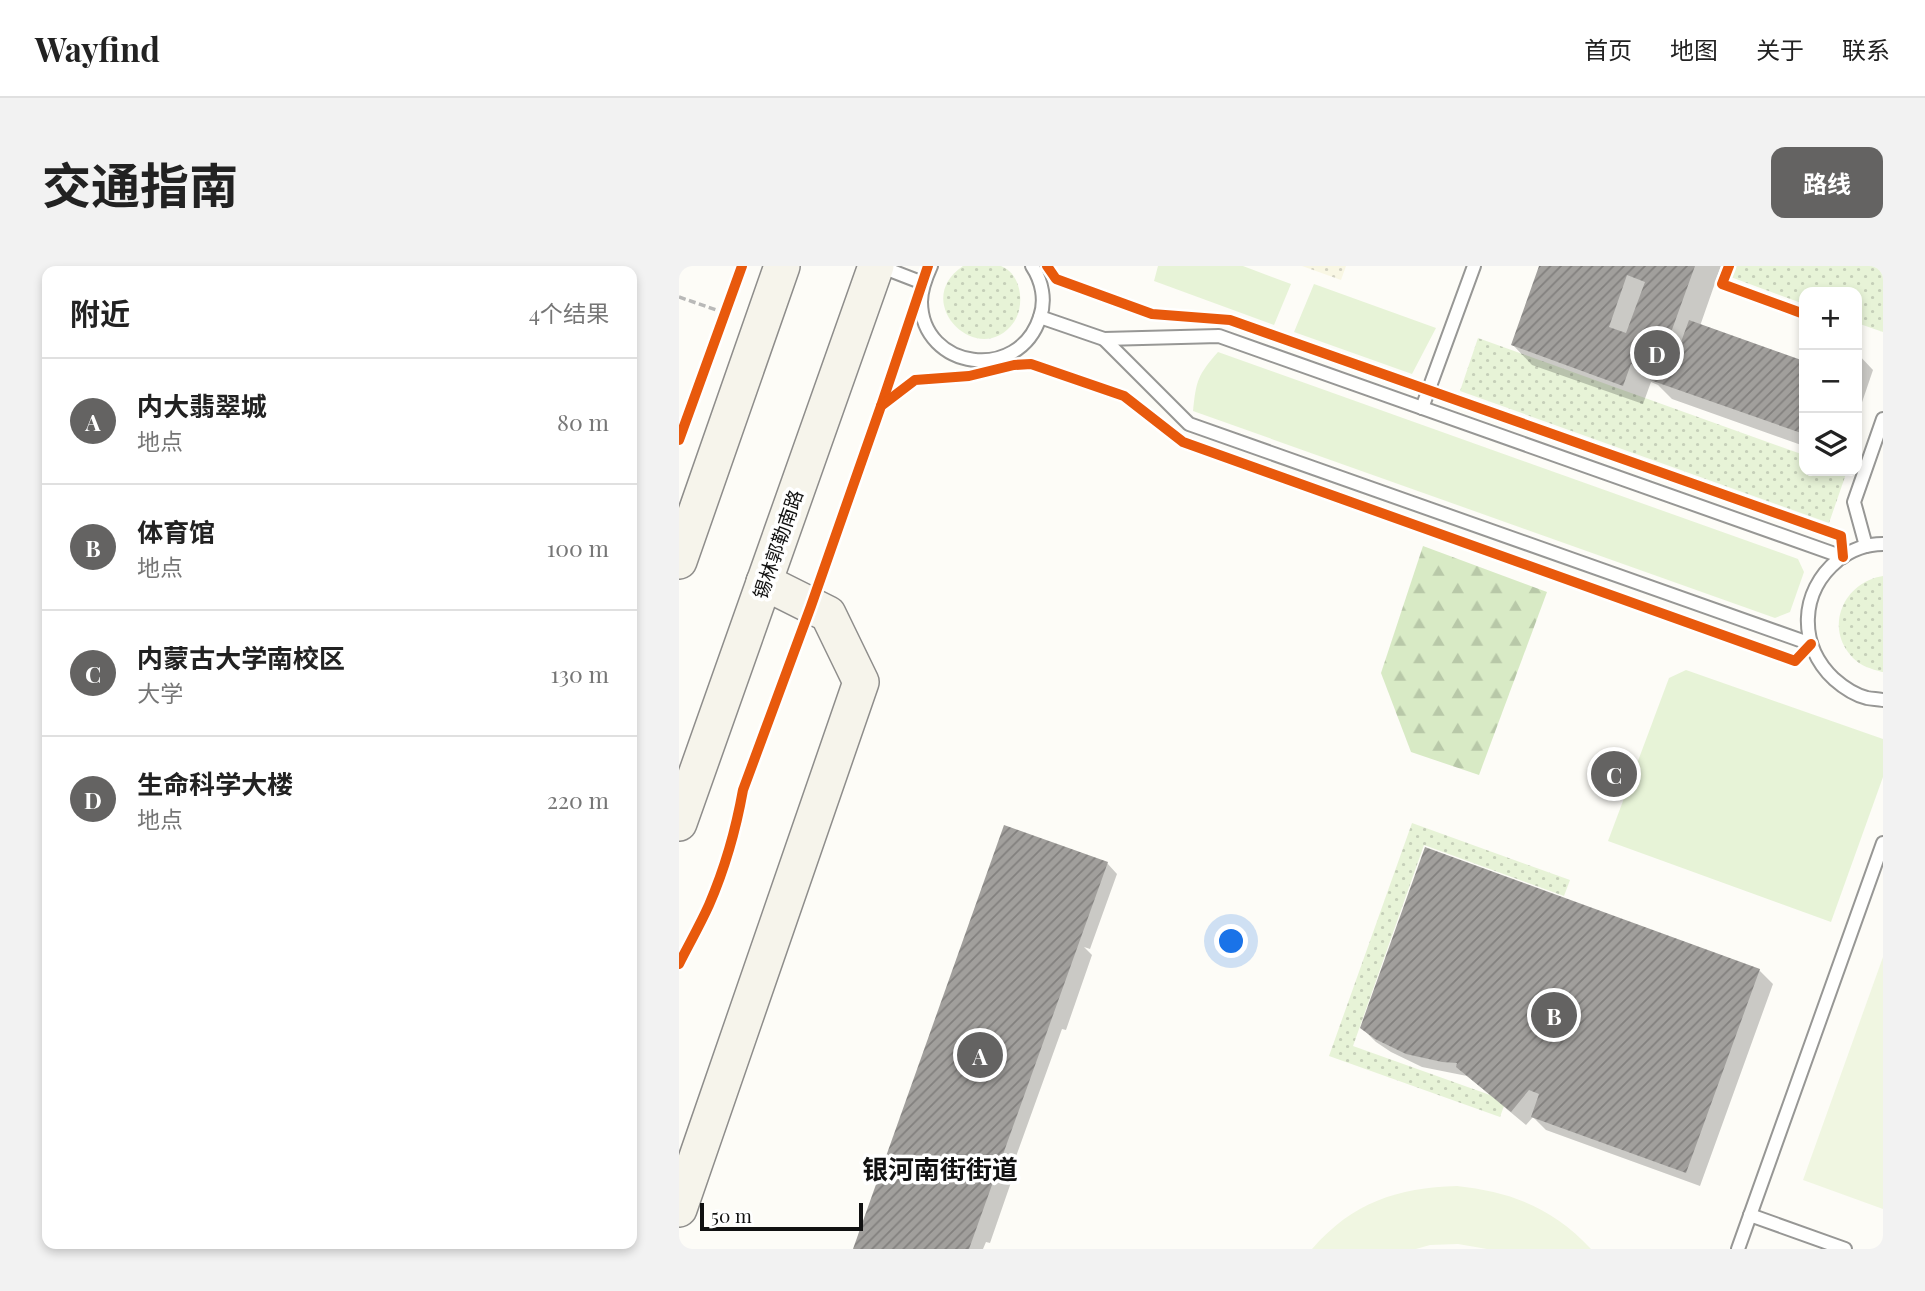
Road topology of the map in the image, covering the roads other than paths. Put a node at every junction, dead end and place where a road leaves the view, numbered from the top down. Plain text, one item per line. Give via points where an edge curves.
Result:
1 (782, 266) edge
2 (877, 266) edge
3 (931, 266) edge
4 (1032, 266) edge
5 (1473, 266) edge
6 (923, 283) junction
7 (1040, 317) junction
8 (1104, 339) junction
9 (1422, 408) junction
10 (1883, 419) edge
11 (1883, 544) edge
12 (1866, 546) junction
13 (1843, 556) junction
14 (679, 561) edge
15 (764, 582) junction
16 (1811, 644) junction
17 (1883, 700) edge
18 (679, 823) edge
19 (1883, 846) edge
20 (679, 1209) edge
21 (1750, 1215) junction
22 (1738, 1249) edge
23 (1845, 1249) edge

1 - 14 main road
2 - 6 lane
2 - 15 main road, 锡林郭勒南路
3 - 6 lane
4 - 7 lane via 1042,288
5 - 9 lane
6 - 7 lane via 925,322 935,339 968,360 1008,356 1025,345
7 - 8 lane
8 - 9 lane via 1219,336
8 - 16 lane via 1189,424
9 - 13 lane
10 - 12 lane via 1854,502
11 - 12 lane
12 - 13 lane
13 - 16 lane via 1827,569 1813,592 1808,618
15 - 18 main road, 锡林郭勒南路
15 - 20 main road via 828,614 861,682
16 - 17 lane via 1822,668 1842,686 1865,698
19 - 21 lane
21 - 22 lane
21 - 23 lane

